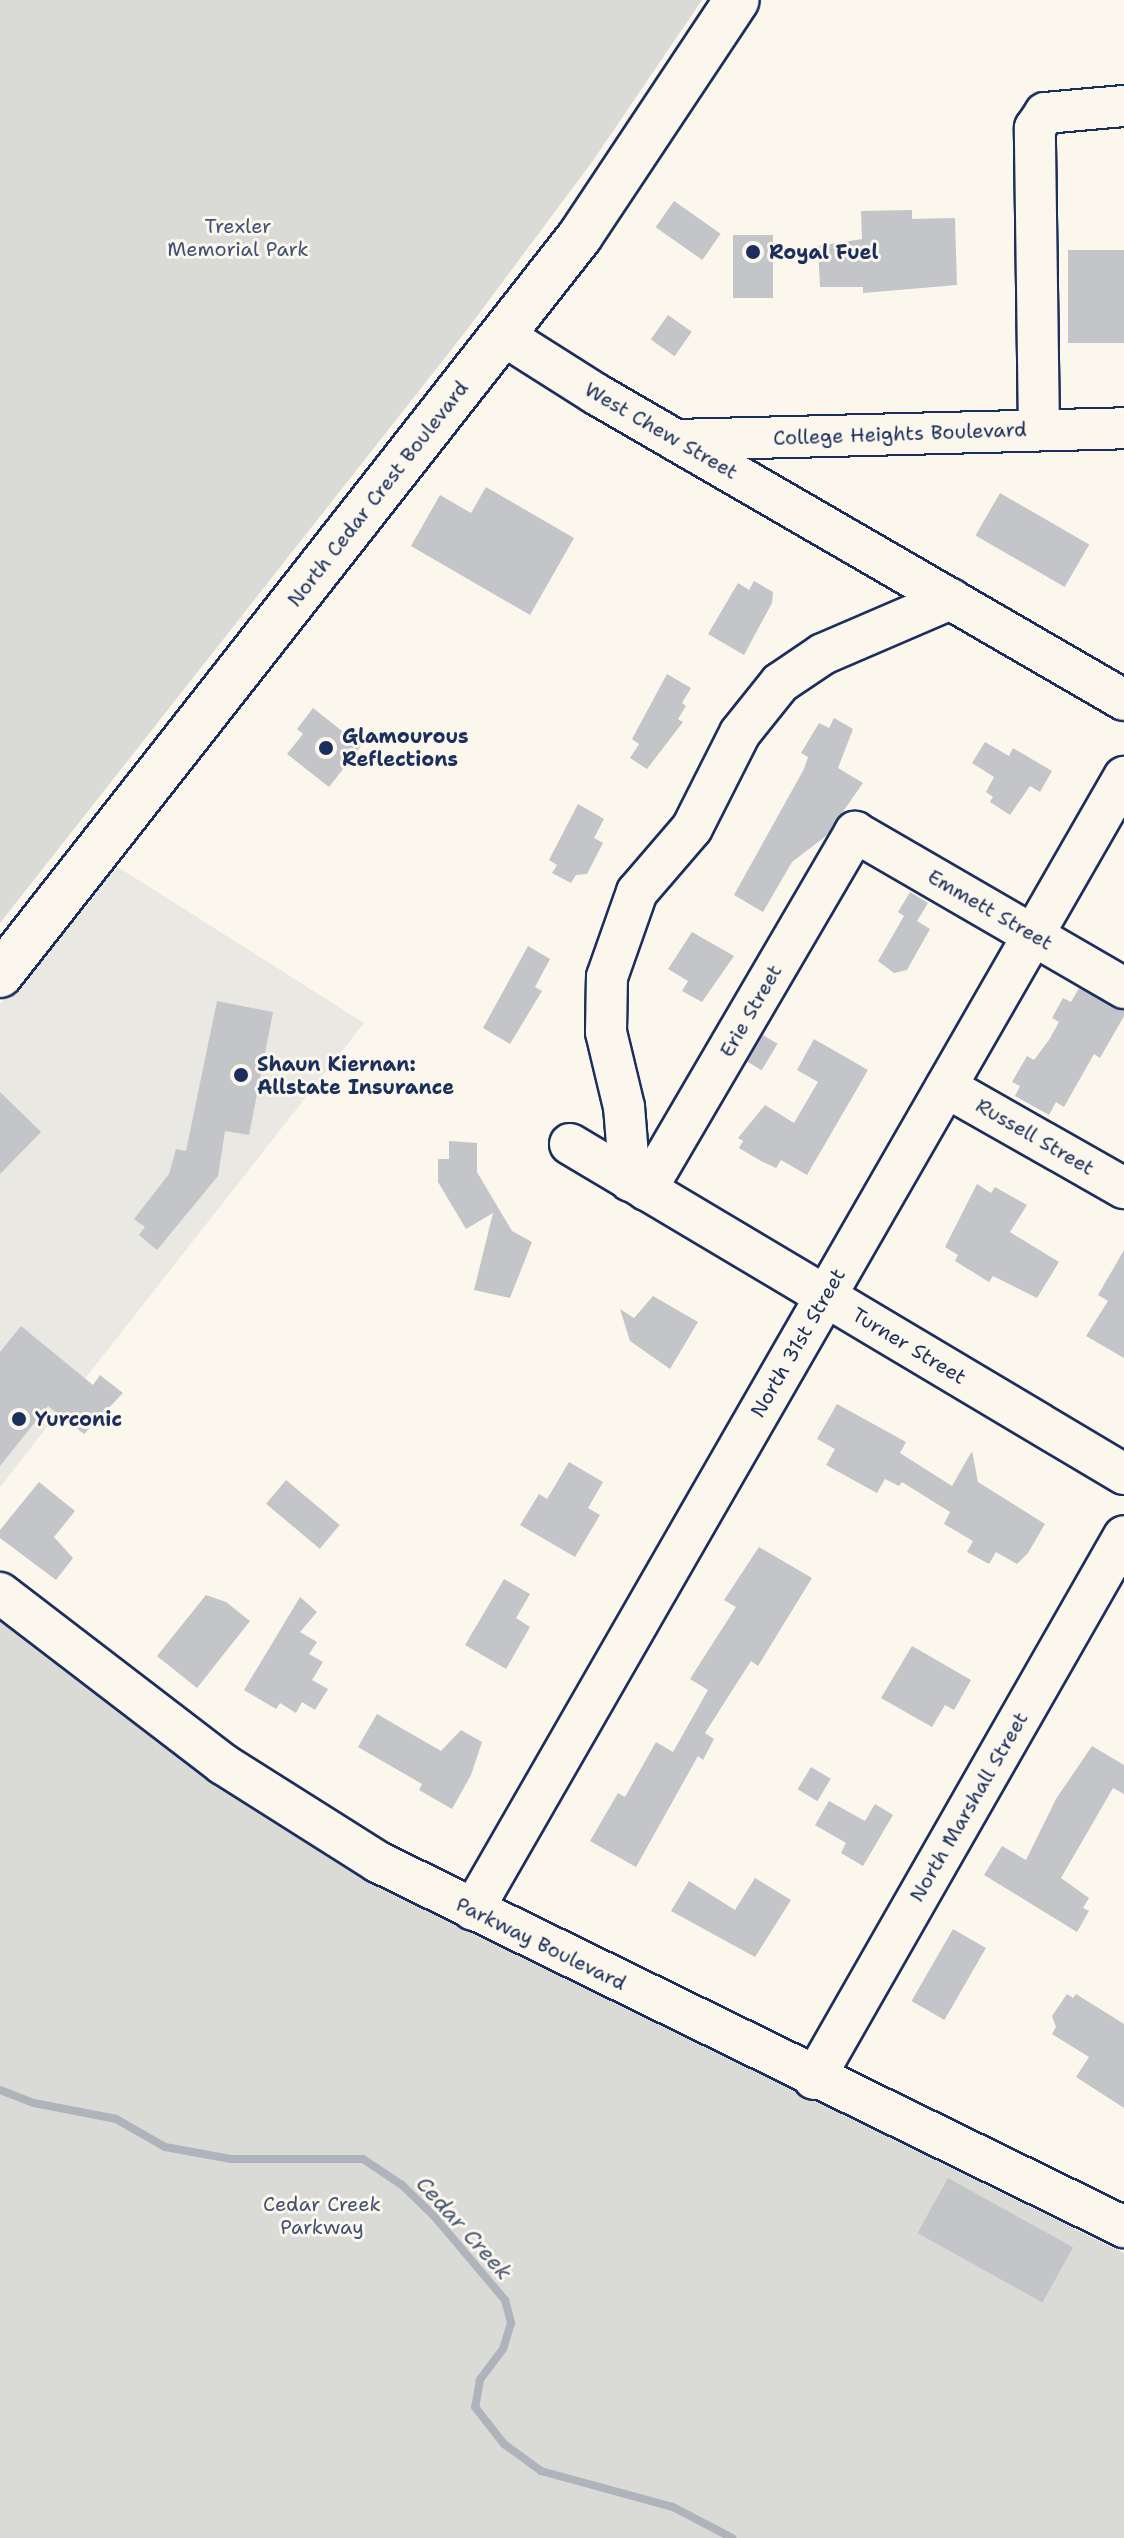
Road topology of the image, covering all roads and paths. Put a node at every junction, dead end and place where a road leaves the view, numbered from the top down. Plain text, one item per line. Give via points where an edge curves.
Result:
1 (737, 0) edge
2 (1124, 106) edge
3 (503, 335) junction
4 (1124, 428) edge
5 (1039, 430) junction
6 (783, 437) junction
7 (675, 440) junction
8 (822, 525) junction
9 (951, 599) junction
10 (1124, 700) edge
11 (1124, 777) edge
12 (855, 832) joint
13 (1033, 935) junction
14 (0, 975) edge
15 (1124, 988) edge
16 (946, 1087) junction
17 (570, 1144) dead end
18 (638, 1185) junction
19 (1124, 1188) edge
20 (824, 1296) junction
21 (1124, 1474) edge
22 (1124, 1536) edge
23 (0, 1593) edge
24 (473, 1910) junction
25 (814, 2079) junction
26 (1124, 2227) edge

1 - 3 main road, North Cedar Crest Boulevard via 580,236
2 - 5 street via 1045,113 1035,128
3 - 7 street, West Chew Street
3 - 14 main road, North Cedar Crest Boulevard
4 - 5 street, College Heights Boulevard
5 - 6 street, College Heights Boulevard
6 - 7 street, College Heights Boulevard
6 - 8 street, West Chew Street via 787,477
7 - 8 street, West Chew Street
8 - 9 street, West Chew Street
9 - 10 street, West Chew Street
9 - 18 street via 823,654 780,683 740,733 692,828 637,892 607,977 606,1032
11 - 13 street, North 31st Street
12 - 13 street, Emmett Street
12 - 18 street, Erie Street
13 - 15 street, Emmett Street
13 - 16 street, North 31st Street
16 - 19 street, Russell Street
16 - 20 street, North 31st Street
17 - 18 street, Turner Street
18 - 20 street, Turner Street
20 - 21 street, Turner Street
20 - 24 street, North 31st Street
22 - 25 street, North Marshall Street
23 - 24 street, Parkway Boulevard via 287,1808
24 - 25 street, Parkway Boulevard
25 - 26 street, Parkway Boulevard

